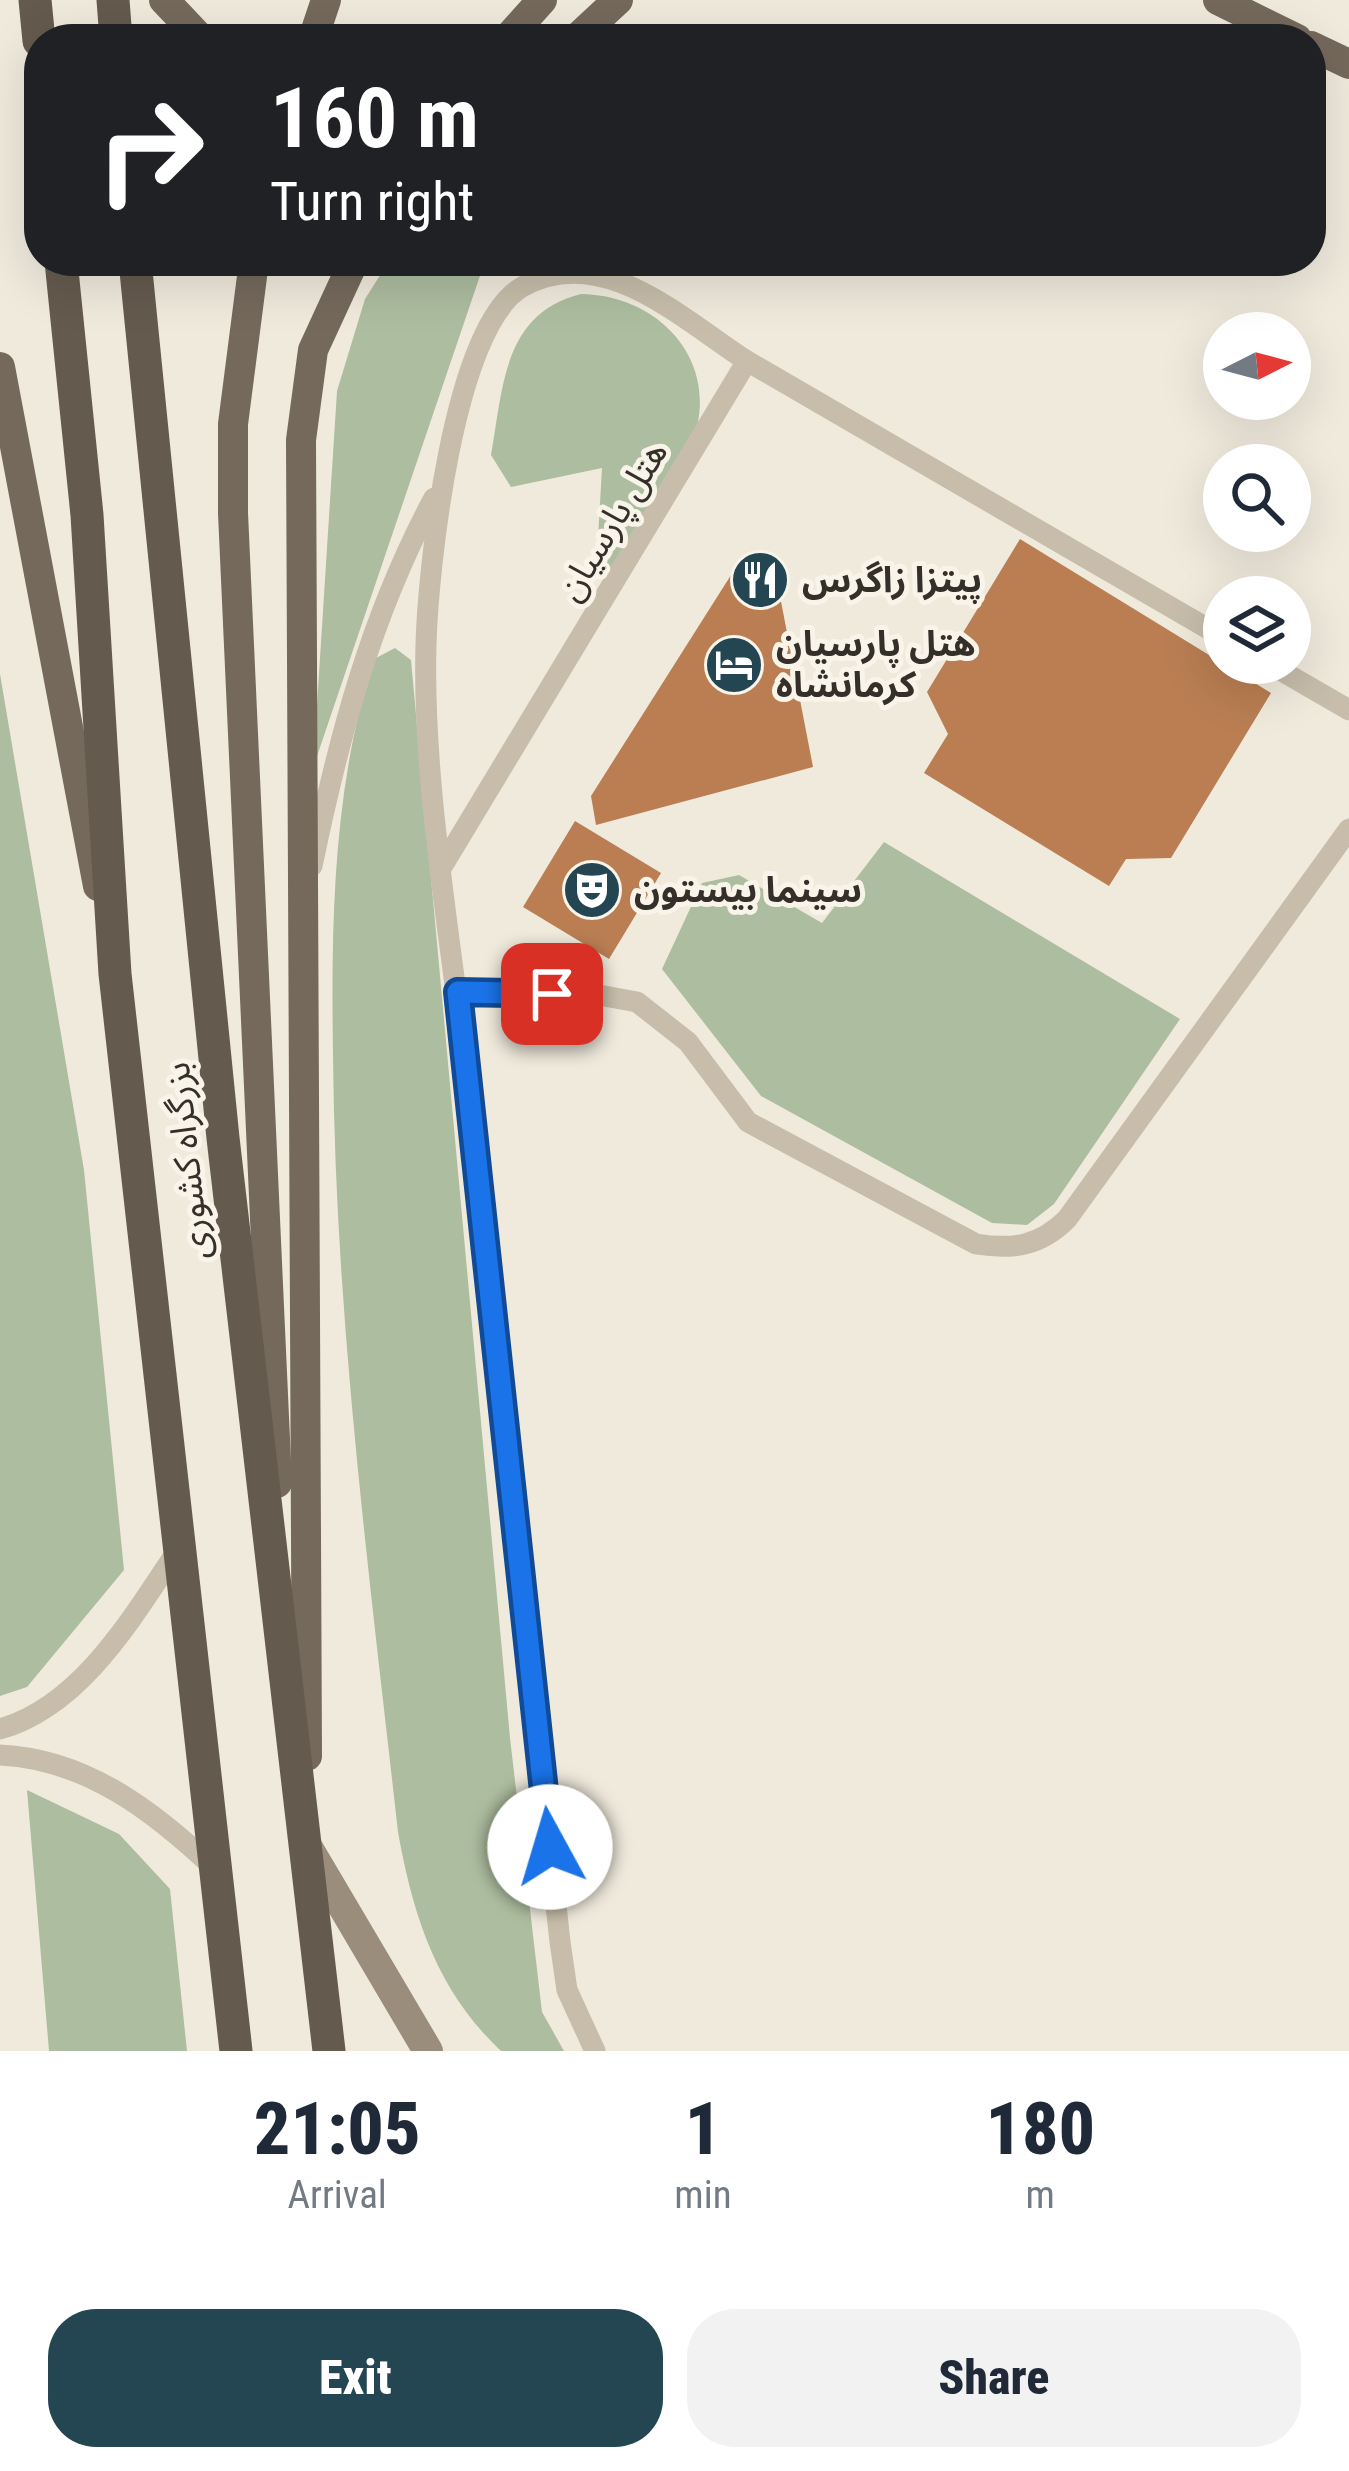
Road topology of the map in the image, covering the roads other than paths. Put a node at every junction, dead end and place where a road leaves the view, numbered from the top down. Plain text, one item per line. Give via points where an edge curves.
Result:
1 (164, 0) edge
2 (542, 0) edge
3 (618, 0) edge
4 (1218, 0) edge
5 (187, 24) edge
6 (520, 24) edge
7 (592, 24) edge
8 (1267, 24) edge
9 (63, 276) edge
10 (136, 276) edge
11 (252, 276) edge
12 (347, 276) edge
13 (560, 276) edge
14 (607, 276) edge
15 (747, 362) junction
16 (0, 367) edge
17 (440, 486) junction
18 (1203, 626) edge
19 (1304, 684) edge
20 (1349, 710) edge
21 (1349, 829) edge
22 (443, 866) junction
23 (302, 913) junction
24 (115, 974) junction
25 (458, 992) junction
26 (177, 1551) junction
27 (286, 1675) junction
28 (0, 1729) edge
29 (0, 1755) edge
30 (308, 1846) junction
31 (219, 1873) junction
32 (236, 2051) edge
33 (329, 2051) edge
34 (428, 2051) edge
35 (595, 2051) edge

1 - 5 main road
2 - 6 main road
3 - 7 main road
4 - 8 main road
9 - 24 highway, بزرگراه کشوری
10 - 27 highway, بزرگراه کشوری
11 - 27 main road via 233,424 233,513
12 - 23 main road via 313,350 301,440
13 - 17 lane via 518,289 496,313
14 - 15 lane
15 - 18 lane
15 - 22 lane, هتل پارسیان
16 - 24 main road
17 - 22 lane via 425,646
17 - 23 lane via 369,640
19 - 20 lane
21 - 25 lane via 1066,1219 1016,1247 976,1244 748,1122 688,1042 637,1002
22 - 25 lane
23 - 30 main road
24 - 26 highway, بزرگراه کشوری
25 - 35 lane via 560,1942 567,1990
26 - 28 lane via 129,1622 62,1697 35,1719
26 - 31 highway, بزرگراه کشوری
27 - 30 highway, بزرگراه کشوری
29 - 31 lane via 40,1757 99,1783 161,1818
30 - 33 highway, بزرگراه کشوری
30 - 34 main road
31 - 32 highway, بزرگراه کشوری

